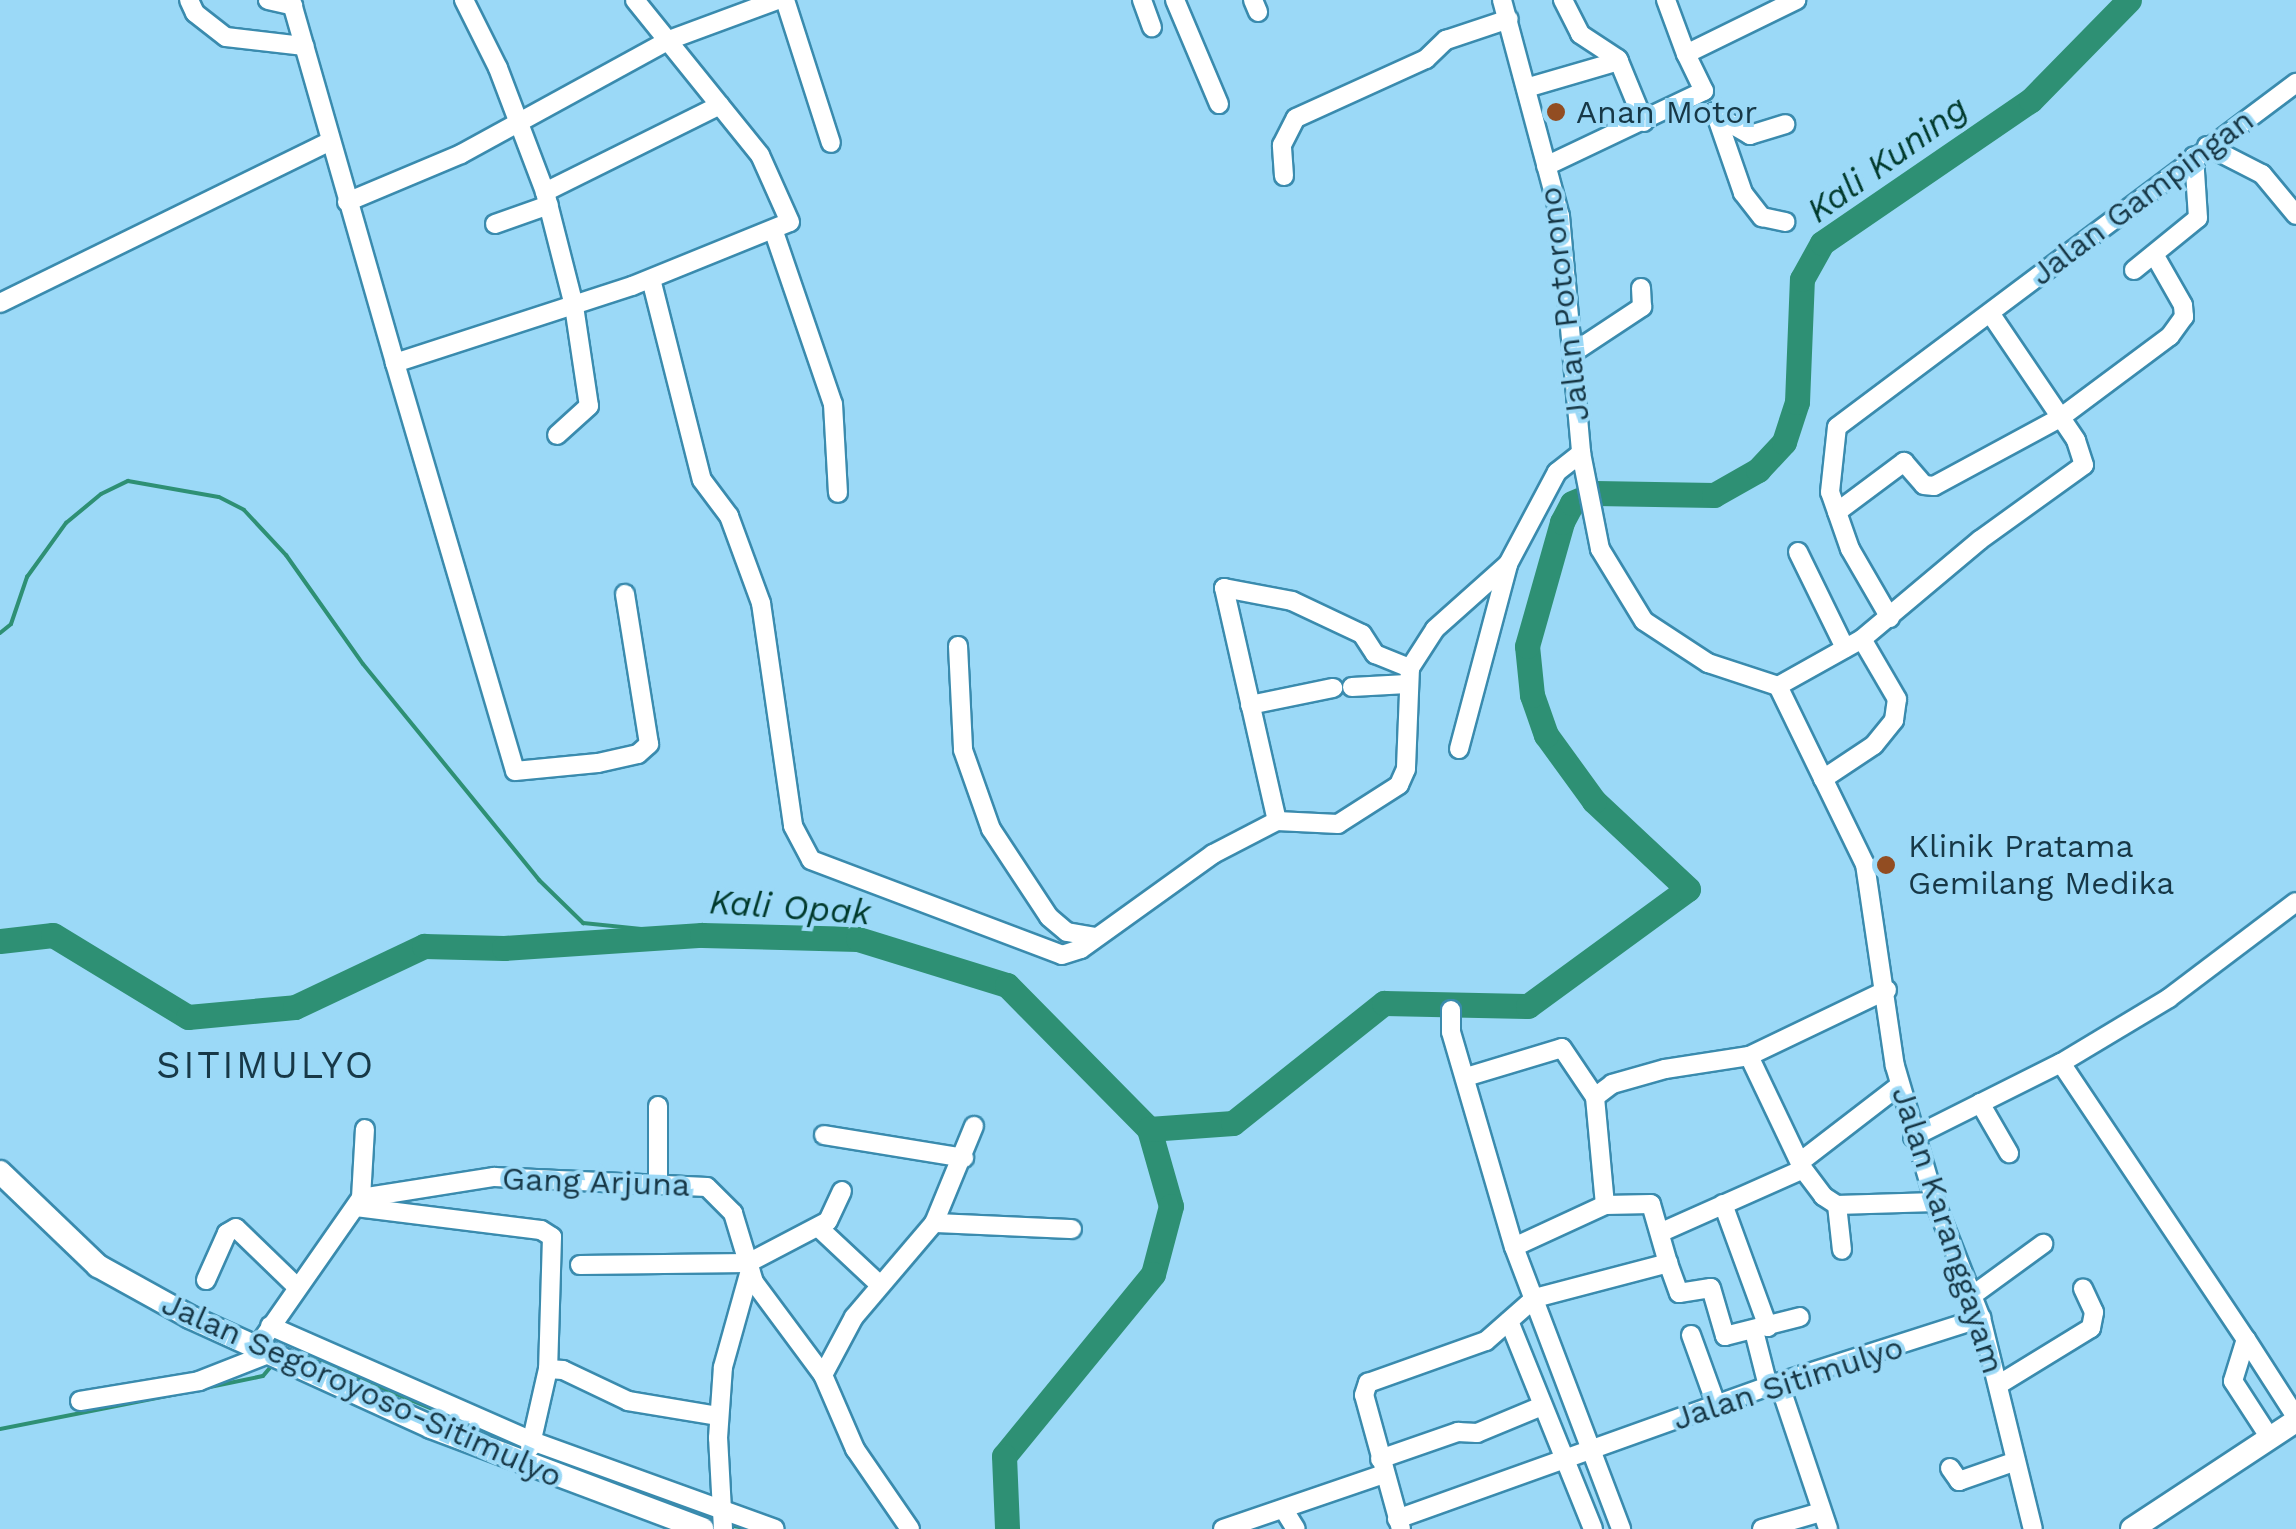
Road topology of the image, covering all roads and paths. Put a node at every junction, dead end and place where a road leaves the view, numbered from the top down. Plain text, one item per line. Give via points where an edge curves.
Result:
1 (190, 0) edge
2 (268, 0) edge
3 (464, 0) edge
4 (635, 0) edge
5 (777, 0) edge
6 (785, 0) edge
7 (1142, 0) edge
8 (1175, 0) edge
9 (1563, 0) edge
10 (1666, 0) edge
11 (1796, 0) edge
12 (292, 3) edge
13 (1506, 6) edge
14 (726, 8) edge
15 (1152, 26) dead end
16 (669, 40) junction
17 (304, 46) junction
18 (1686, 54) junction
19 (1619, 62) junction
20 (2296, 83) edge
21 (1526, 88) junction
22 (1704, 91) junction
23 (1219, 104) dead end
24 (720, 105) junction
25 (1716, 112) junction
26 (1644, 122) junction
27 (518, 123) junction
28 (1785, 124) dead end
29 (329, 142) junction
30 (830, 143) dead end
31 (2201, 151) junction
32 (1546, 166) junction
33 (1284, 176) dead end
34 (547, 199) junction
35 (346, 202) junction
36 (2296, 214) edge
37 (1785, 222) dead end
38 (495, 224) dead end
39 (774, 232) junction
40 (2155, 256) junction
41 (2134, 270) dead end
42 (650, 280) junction
43 (1641, 288) dead end
44 (0, 303) edge
45 (574, 306) junction
46 (1990, 312) junction
47 (1574, 352) junction
48 (395, 363) junction
49 (2060, 418) junction
50 (557, 435) dead end
51 (1580, 452) junction
52 (838, 493) dead end
53 (1837, 512) junction
54 (1798, 552) dead end
55 (1508, 564) junction
56 (625, 594) dead end
57 (1890, 618) junction
58 (1853, 644) junction
59 (958, 646) dead end
60 (1408, 676) junction
61 (1778, 686) junction
62 (1250, 706) junction
63 (1459, 749) dead end
64 (1823, 779) junction
65 (1277, 821) junction
66 (2296, 902) edge
67 (1088, 943) junction
68 (1887, 990) junction
69 (1451, 1010) dead end
70 (1749, 1056) junction
71 (2061, 1062) junction
72 (1466, 1077) junction
73 (1900, 1085) junction
74 (1595, 1097) junction
75 (1980, 1103) junction
76 (658, 1106) dead end
77 (974, 1126) dead end
78 (365, 1129) dead end
79 (824, 1135) dead end
80 (1913, 1137) junction
81 (2009, 1152) dead end
82 (964, 1158) junction
83 (1802, 1166) junction
84 (0, 1172) edge
85 (658, 1181) junction
86 (842, 1191) dead end
87 (358, 1202) junction
88 (1935, 1202) junction
89 (1605, 1204) junction
90 (1724, 1204) junction
91 (1838, 1205) junction
92 (934, 1223) junction
93 (818, 1227) junction
94 (1072, 1229) dead end
95 (1664, 1231) junction
96 (2043, 1244) dead end
97 (1514, 1247) junction
98 (1842, 1250) dead end
99 (1668, 1263) junction
100 (580, 1265) dead end
101 (749, 1266) junction
102 (206, 1280) dead end
103 (880, 1285) junction
104 (296, 1286) junction
105 (2083, 1288) dead end
106 (1972, 1295) junction
107 (1523, 1309) junction
108 (1800, 1317) dead end
109 (1981, 1318) junction
110 (270, 1326) junction
111 (1761, 1329) junction
112 (1691, 1335) dead end
113 (2246, 1340) junction
114 (271, 1356) junction
115 (548, 1369) junction
116 (823, 1375) junction
117 (1774, 1385) junction
118 (1998, 1385) junction
119 (80, 1401) dead end
120 (1542, 1406) junction
121 (1716, 1406) junction
122 (719, 1416) junction
123 (2296, 1419) edge
124 (2270, 1438) junction
125 (1595, 1448) junction
126 (528, 1453) junction
127 (1565, 1460) junction
128 (2016, 1461) junction
129 (1382, 1466) junction
130 (1950, 1468) dead end
131 (1284, 1510) junction
132 (724, 1520) edge
133 (1824, 1520) edge
134 (1399, 1524) edge
135 (702, 1529) edge
136 (775, 1529) edge
137 (910, 1529) edge
138 (1223, 1529) edge
139 (1296, 1529) edge
140 (1593, 1529) edge
141 (1621, 1529) edge
142 (1762, 1529) edge
143 (2032, 1529) edge
144 (2132, 1529) edge

1 - 17 street via 195,13 226,37
2 - 12 street
3 - 27 street
4 - 16 street
5 - 14 street
6 - 30 street
7 - 15 street
8 - 23 street
9 - 19 street via 1580,34
10 - 18 street
11 - 18 street
12 - 17 street
13 - 21 street, Jalan Potorono
13 - 33 street via 1426,59 1296,118 1282,146
14 - 16 street
16 - 24 street
16 - 27 street
17 - 29 street
18 - 22 street
19 - 21 street
19 - 26 street
20 - 31 street, Jalan Gampingan
21 - 32 street, Jalan Potorono
22 - 25 street
22 - 26 street
24 - 34 street
24 - 39 street via 778,186 790,222
25 - 28 street via 1739,134
25 - 37 street via 1743,193 1762,217
26 - 32 street
27 - 34 street
27 - 35 street
29 - 35 street
29 - 44 street
31 - 36 street via 2262,174
31 - 40 street via 2198,218
31 - 46 street, Jalan Gampingan
32 - 47 street, Jalan Potorono via 1560,216
34 - 38 street
34 - 45 street
35 - 48 street
39 - 42 street
39 - 52 street via 833,404
40 - 41 street
40 - 49 street via 2180,294 2178,326
42 - 45 street
42 - 67 street via 702,480 730,516 760,603 800,846 824,870 1054,955
43 - 47 street via 1642,307
45 - 48 street
45 - 50 street via 589,406
46 - 49 street
46 - 53 street, Jalan Gampingan via 1844,419 1832,457
47 - 51 street, Jalan Potorono
48 - 56 street via 515,772 598,763 638,754 649,744
49 - 53 street via 1929,487 1909,463 1900,464
49 - 57 street via 2082,456 2076,476 1980,540
51 - 55 street via 1557,472
51 - 61 street, Jalan Potorono via 1587,500 1621,592 1644,620 1708,663
53 - 57 street
54 - 58 street
55 - 60 street via 1435,629
55 - 63 street
57 - 58 street
58 - 61 street
58 - 64 street via 1897,698 1894,720 1874,746
59 - 67 street via 963,750 991,829 1049,917
60 - 62 street
60 - 62 street via 1375,654 1362,634 1292,601 1224,588
60 - 65 street via 1406,770 1399,785 1338,824
61 - 64 street, Jalan Karanggayam
62 - 65 street
64 - 68 street, Jalan Karanggayam via 1865,864
65 - 67 street via 1213,854
66 - 71 street via 2168,998
68 - 70 street
68 - 73 street, Jalan Karanggayam
69 - 72 street
70 - 74 street via 1664,1070 1612,1084
70 - 83 street
71 - 75 street
71 - 113 street
72 - 74 street via 1562,1048
72 - 97 street
73 - 80 street, Jalan Karanggayam
73 - 83 street
74 - 89 street
75 - 80 street
75 - 81 street
76 - 85 street
77 - 82 street
78 - 87 street
79 - 82 street
80 - 88 street, Jalan Karanggayam
82 - 92 street
83 - 90 street
83 - 91 street
84 - 114 main road, Jalan Segoroyoso-Sitimulyo via 98,1266
85 - 87 street, Gang Arjuna via 494,1177
85 - 101 street, Gang Arjuna via 707,1187 734,1213
86 - 93 street via 832,1218
87 - 104 street
87 - 115 street via 550,1234
88 - 91 street
88 - 106 street, Jalan Karanggayam
89 - 95 street via 1644,1200
89 - 97 street
90 - 95 street
90 - 111 street
91 - 98 street
92 - 94 street
92 - 103 street
93 - 101 street
93 - 103 street
95 - 99 street
96 - 106 street
97 - 107 street
99 - 107 street
99 - 111 street via 1680,1292 1711,1288 1725,1336
100 - 101 street
101 - 116 street
101 - 122 street via 724,1362
102 - 104 street via 227,1233 236,1228
103 - 116 street
104 - 110 street
105 - 118 street via 2094,1312 2091,1328
106 - 109 street, Jalan Karanggayam
107 - 120 street
107 - 125 street
107 - 129 street, Jalan Sitimulyo via 1479,1344 1368,1383 1364,1395
108 - 111 street
109 - 117 street, Jalan Sitimulyo
109 - 118 street, Jalan Karanggayam
110 - 114 street
110 - 126 street
111 - 117 street
112 - 121 street
113 - 123 street
113 - 124 street via 2233,1381
114 - 119 street via 200,1381
114 - 126 main road, Jalan Segoroyoso-Sitimulyo
115 - 122 street via 628,1401
115 - 126 street
116 - 137 street via 855,1448
117 - 121 street, Jalan Sitimulyo
117 - 133 street
118 - 128 street, Jalan Karanggayam
120 - 127 street
120 - 129 street via 1477,1433 1458,1432
121 - 125 street, Jalan Sitimulyo
122 - 132 street
123 - 124 main road
124 - 144 main road
125 - 127 street, Jalan Sitimulyo
125 - 141 street
126 - 132 street
126 - 135 main road, Jalan Segoroyoso-Sitimulyo
127 - 134 street, Jalan Sitimulyo
127 - 140 street
128 - 130 street via 1960,1482
128 - 143 street, Jalan Karanggayam
129 - 131 street
129 - 134 street, Jalan Sitimulyo
131 - 138 street
131 - 139 street
132 - 136 street
133 - 142 street

